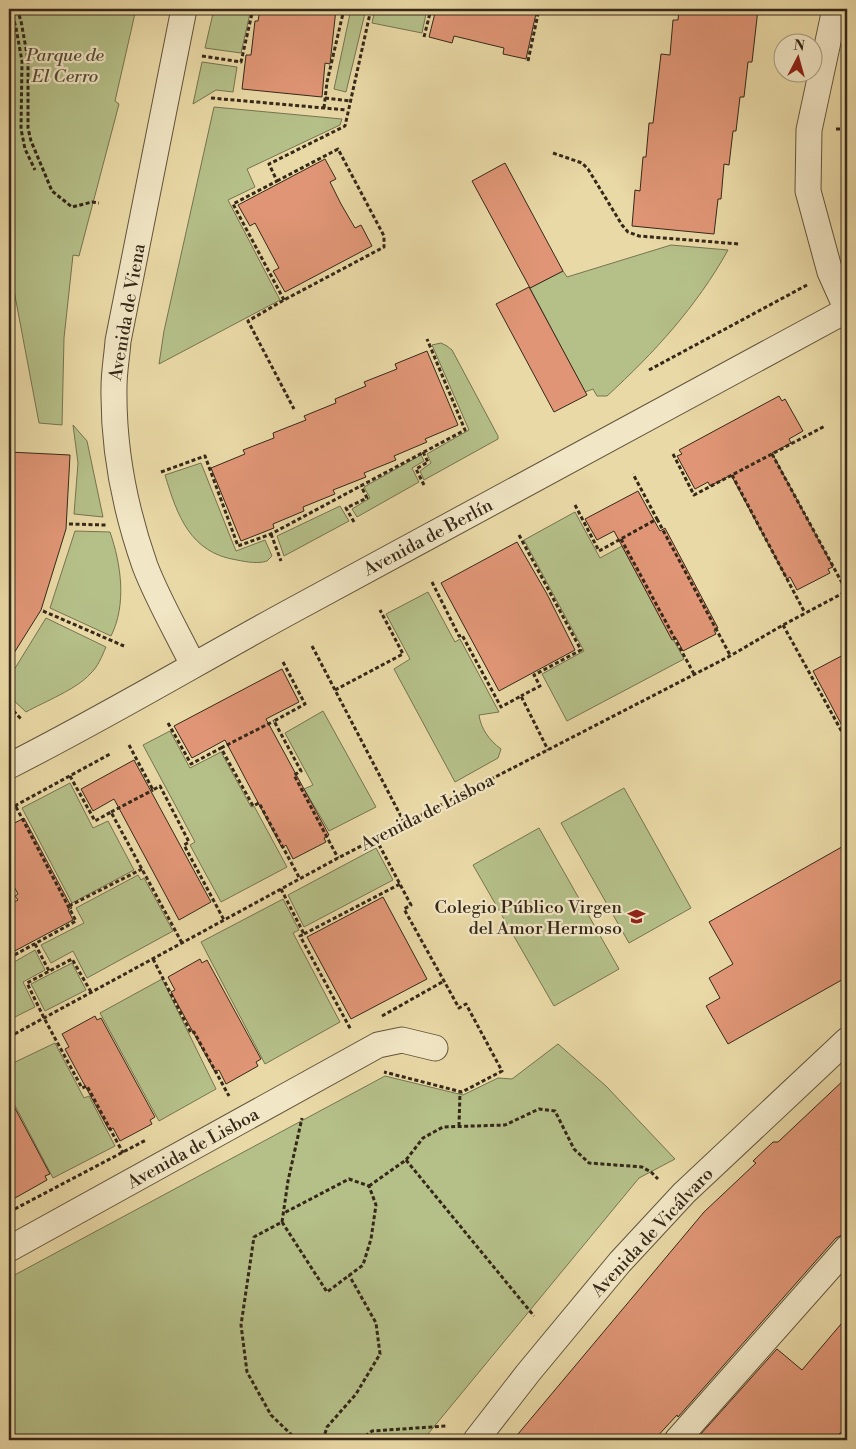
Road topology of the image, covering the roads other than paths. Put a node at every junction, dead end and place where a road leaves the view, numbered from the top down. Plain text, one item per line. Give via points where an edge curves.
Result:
1 (184, 9) edge
2 (835, 9) edge
3 (847, 310) edge
4 (193, 665) junction
5 (9, 766) edge
6 (847, 1040) edge
7 (435, 1048) dead end
8 (847, 1248) edge
9 (9, 1249) edge
10 (476, 1440) edge
11 (677, 1440) edge

1 - 4 street, Avenida de Viena via 118,341 114,385 116,436 124,489 145,566
2 - 3 street via 809,130 808,191 830,272
3 - 4 street, Avenida de Berlín
4 - 5 street, Avenida de Berlín
6 - 10 street, Avenida de Vicálvaro via 684,1193 620,1262
7 - 9 street, Avenida de Lisboa via 402,1040 378,1045
8 - 11 street

